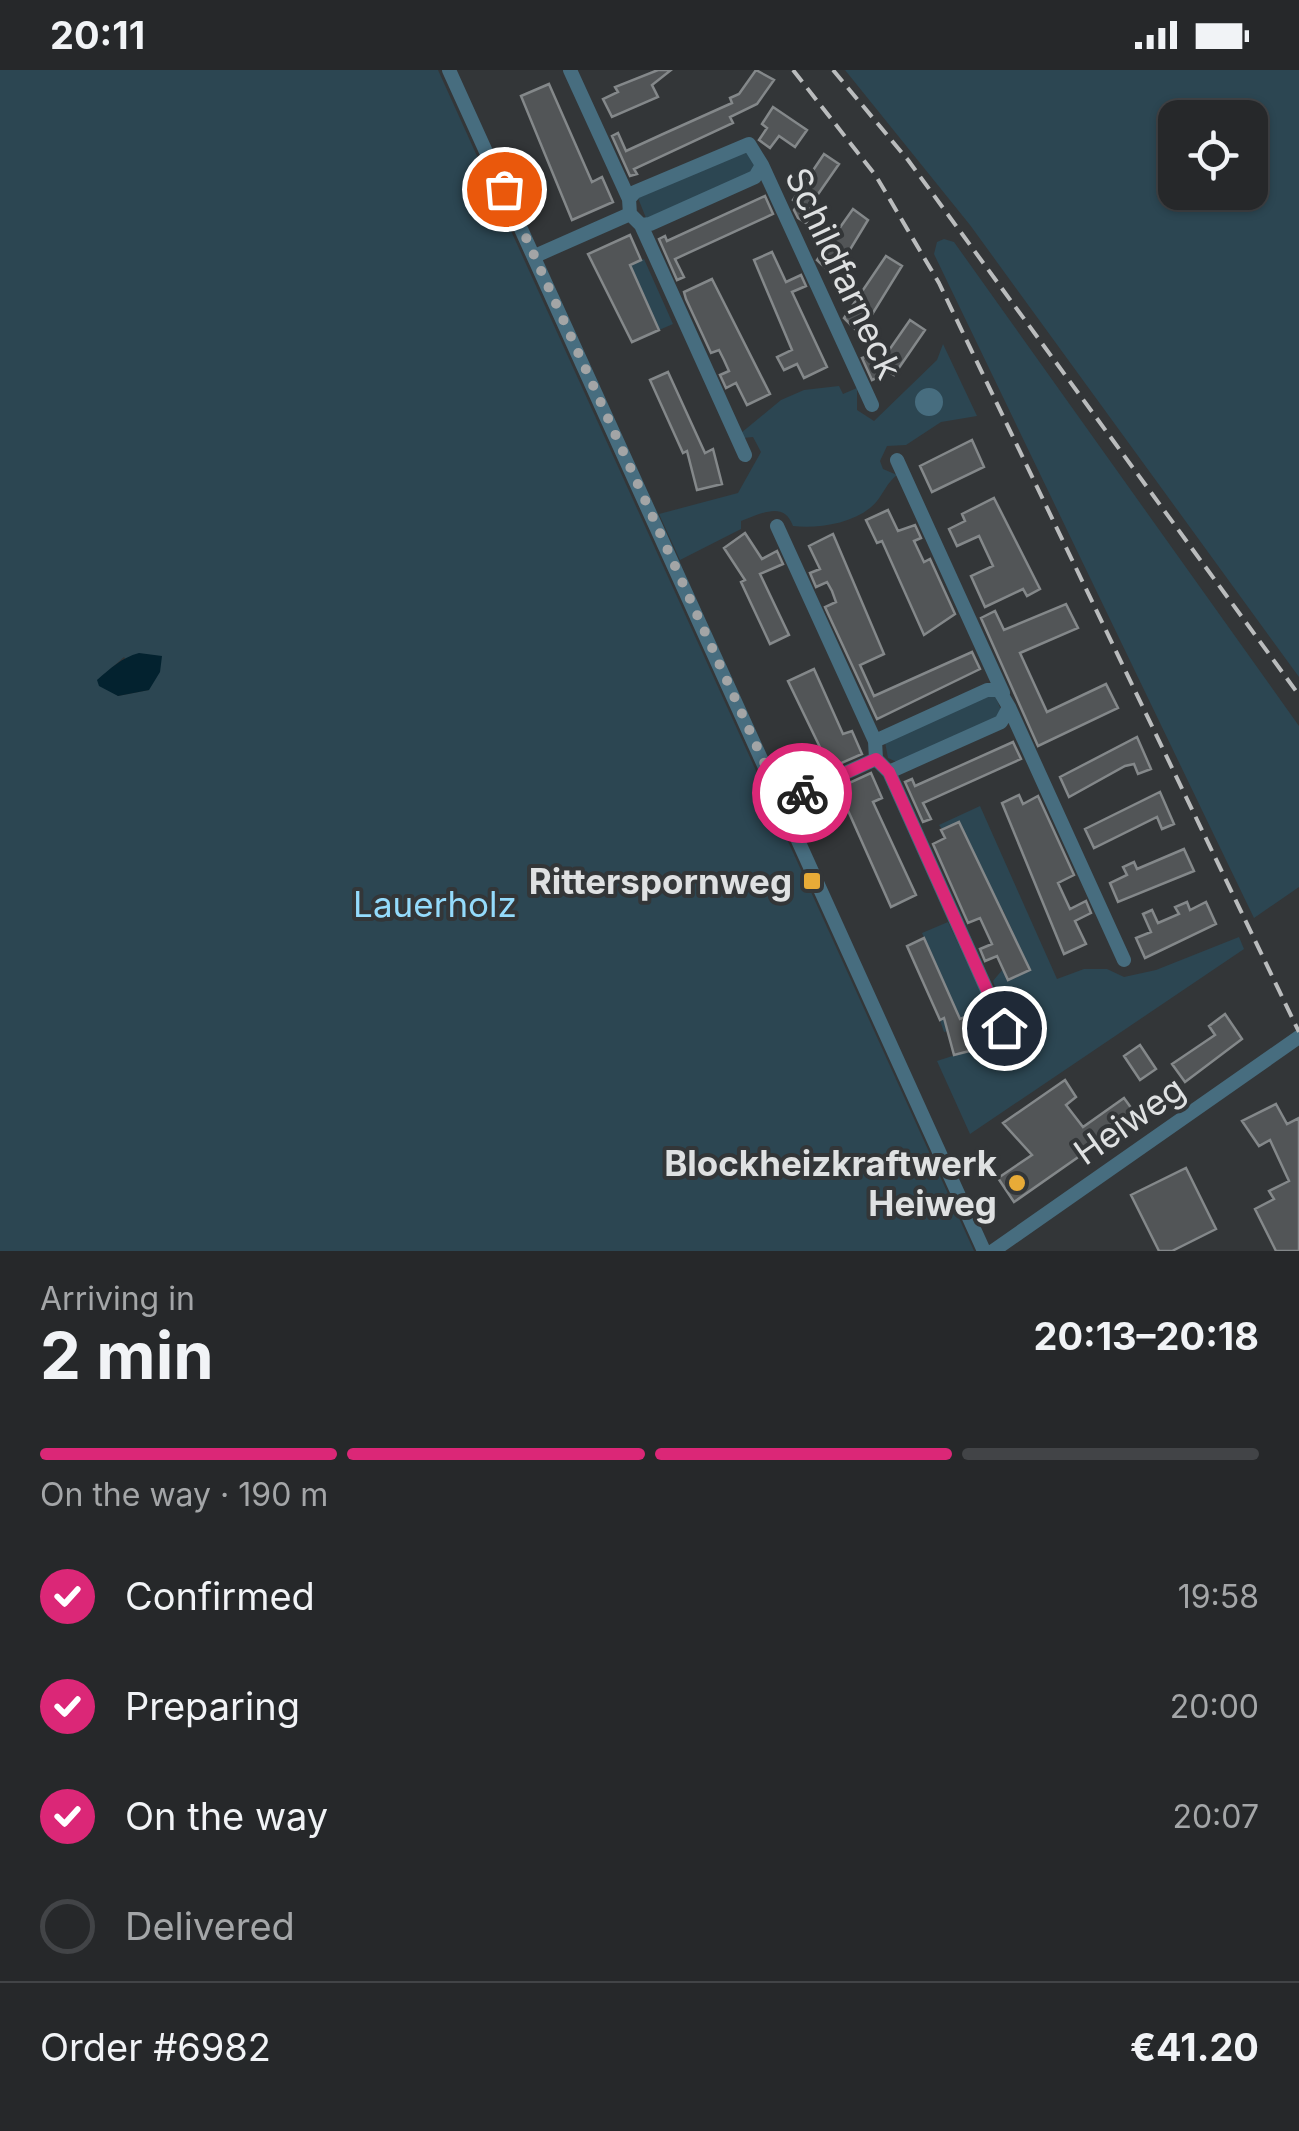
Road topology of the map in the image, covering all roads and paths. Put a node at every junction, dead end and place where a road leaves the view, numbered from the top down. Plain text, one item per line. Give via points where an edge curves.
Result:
1 (450, 70) edge
2 (570, 70) edge
3 (762, 165) junction
4 (633, 213) junction
5 (534, 256) junction
6 (872, 405) dead end
7 (744, 455) dead end
8 (897, 460) dead end
9 (777, 526) dead end
10 (1006, 700) junction
11 (875, 742) junction
12 (876, 759) junction
13 (889, 772) junction
14 (782, 802) junction
15 (1124, 960) dead end
16 (1004, 1028) dead end
17 (1299, 1038) edge
18 (984, 1251) edge
19 (992, 1251) edge

1 - 5 street
2 - 4 street
3 - 4 street, Schildfarneck via 755,178
3 - 4 street, Schildfarneck via 755,148 742,145
3 - 6 street, Schildfarneck
4 - 5 street, Schildfarneck
4 - 7 street
5 - 14 street
8 - 10 street
9 - 11 street
10 - 11 street via 995,689 980,692
10 - 13 street via 1001,722
10 - 15 street
11 - 12 street
12 - 13 street
12 - 14 street
13 - 16 street
14 - 18 street
17 - 19 street, Heiweg

